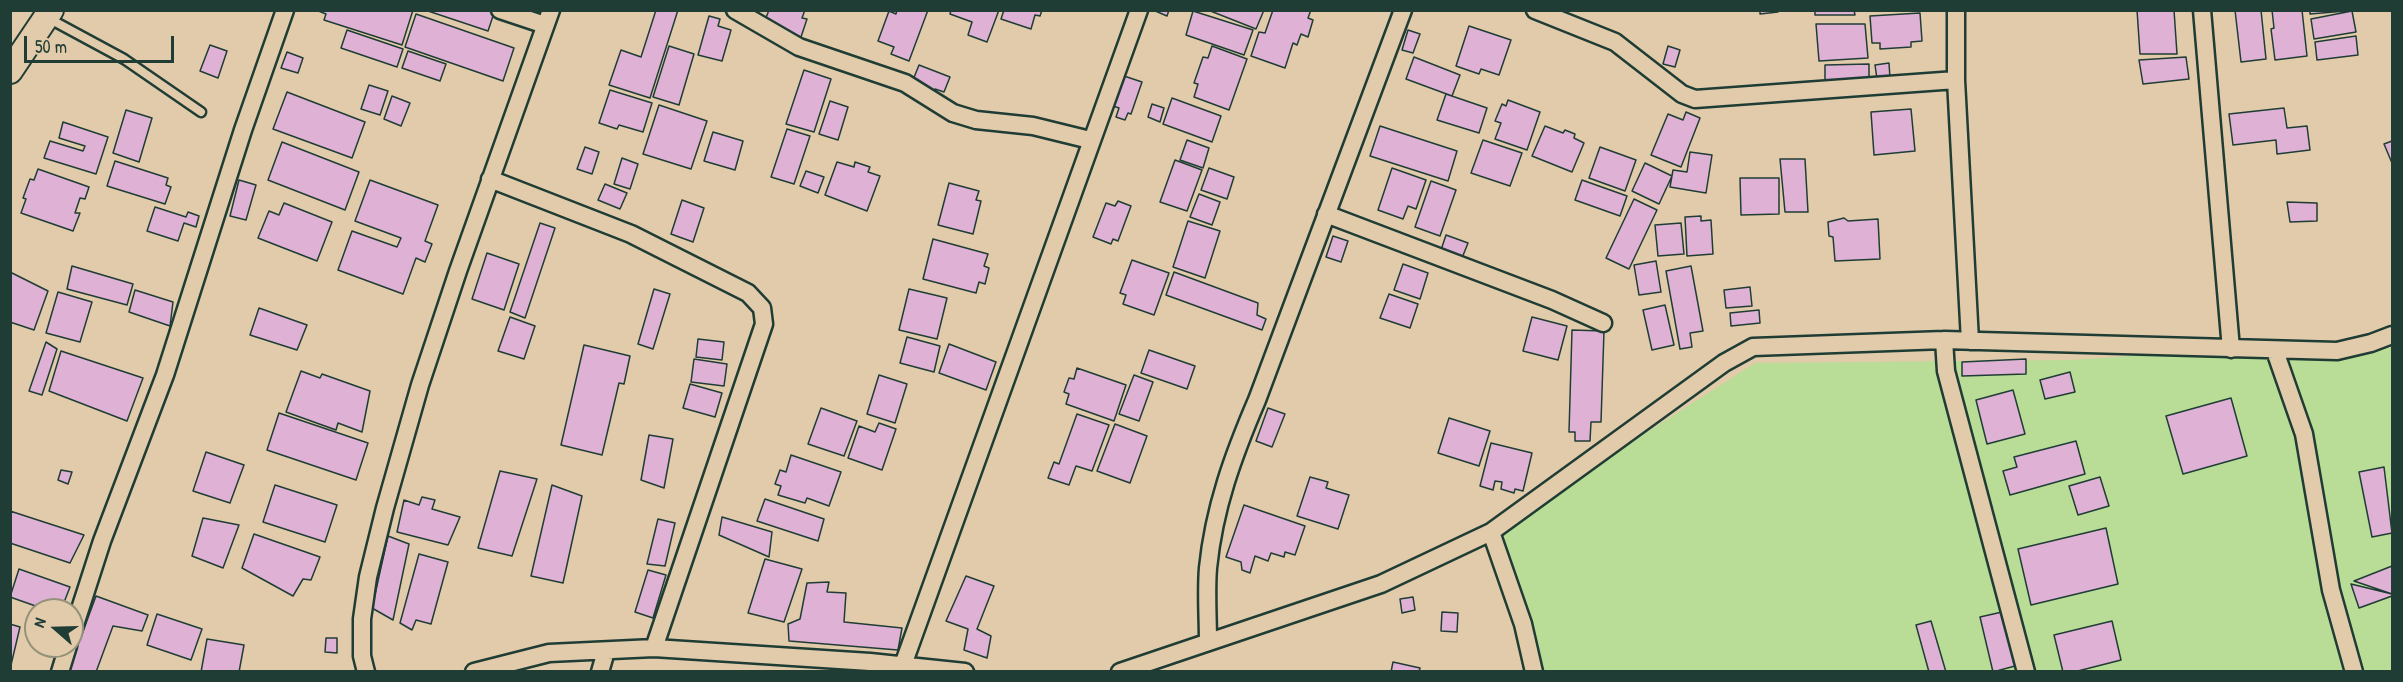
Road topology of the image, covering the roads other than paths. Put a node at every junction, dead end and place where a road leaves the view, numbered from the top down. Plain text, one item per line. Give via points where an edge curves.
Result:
1 (285, 10) edge
2 (500, 10) edge
3 (735, 10) edge
4 (1138, 10) edge
5 (1403, 10) edge
6 (1535, 10) edge
7 (1956, 10) edge
8 (2202, 10) edge
9 (49, 14) edge
10 (548, 18) edge
11 (10, 71) edge
12 (1956, 80) junction
13 (201, 112) dead end
14 (1090, 140) junction
15 (490, 179) junction
16 (1326, 214) junction
17 (1603, 323) dead end
18 (2392, 335) edge
19 (1944, 340) junction
20 (1970, 341) junction
21 (2231, 349) junction
22 (2275, 351) junction
23 (1491, 532) junction
24 (84, 598) edge
25 (1208, 642) junction
26 (654, 648) junction
27 (606, 651) junction
28 (903, 665) junction
29 (870, 667) edge
30 (366, 672) edge
31 (474, 672) edge
32 (600, 672) edge
33 (964, 672) edge
34 (1120, 672) edge
35 (1534, 672) edge
36 (2026, 672) edge
37 (2354, 672) edge

1 - 24 street via 165,375
2 - 10 street
3 - 14 street via 799,47 905,83 953,113
4 - 14 street
5 - 16 street
6 - 12 street via 1615,42 1682,94 1695,99
7 - 12 street
8 - 21 street
9 - 11 main road
9 - 13 lane
10 - 15 street
12 - 20 street
14 - 28 street
15 - 26 street via 632,234 748,293 762,308 764,324
15 - 30 street via 420,385 382,519 362,619
16 - 17 street
16 - 25 street via 1232,459 1218,506 1208,569
18 - 22 street via 2337,351
19 - 20 street
19 - 23 street via 1753,347 1743,351
19 - 36 street via 1946,371
20 - 21 street
21 - 22 street
22 - 37 street via 2304,434 2331,590
23 - 25 street via 1381,584
23 - 35 street via 1523,624
25 - 34 street
26 - 27 street
26 - 29 street
27 - 31 street via 549,653
27 - 32 street
28 - 29 street
28 - 33 street

